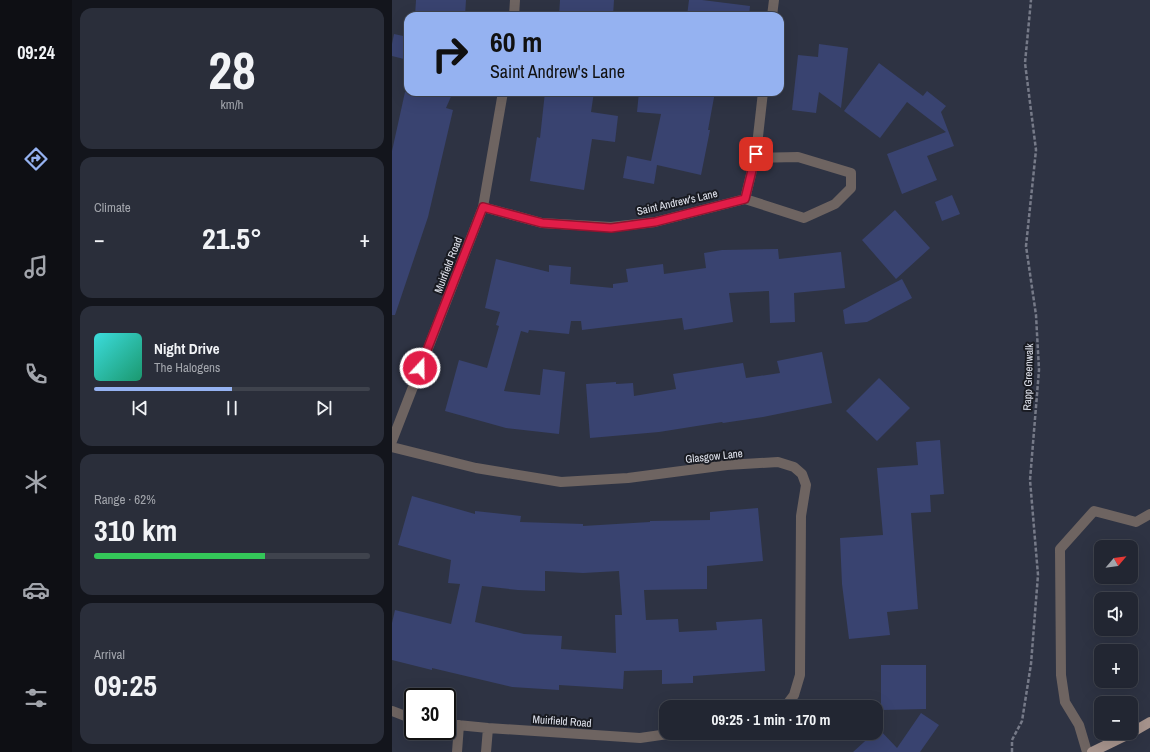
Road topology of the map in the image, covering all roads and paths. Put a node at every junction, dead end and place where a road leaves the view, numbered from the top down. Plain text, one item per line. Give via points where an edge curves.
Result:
1 (515, 0) edge
2 (774, 0) edge
3 (1031, 0) edge
4 (514, 12) edge
5 (772, 12) edge
6 (502, 96) edge
7 (763, 96) edge
8 (755, 158) junction
9 (745, 199) junction
10 (483, 207) junction
11 (392, 441) edge
12 (392, 446) edge
13 (1150, 514) edge
14 (790, 700) edge
15 (392, 710) edge
16 (404, 715) edge
17 (1150, 722) edge
18 (456, 725) edge
19 (459, 725) junction
20 (488, 728) junction
21 (1138, 729) edge
22 (659, 735) edge
23 (1117, 740) edge
24 (457, 752) edge
25 (486, 752) edge
26 (1012, 752) edge
27 (1087, 752) edge
28 (1092, 752) edge

1 - 4 street
2 - 5 street
3 - 26 path, Rapp Greenwalk via 1025,63 1036,150 1026,246 1036,315 1039,370 1030,480 1038,575 1022,720 1012,740
6 - 10 street, Muirfield Road
7 - 8 street
8 - 9 street
8 - 9 street via 798,157 851,173 851,188 835,204 804,218
9 - 10 street, Saint Andrew's Lane via 655,222 611,228 542,223
10 - 11 street, Muirfield Road
12 - 14 street, Glasgow Lane via 476,468 561,482 628,478 728,465 778,462 794,468 802,474 806,485 801,516 800,675
13 - 27 street via 1136,522 1094,511 1060,549 1061,675 1065,702 1079,725
15 - 16 street
17 - 21 main road
18 - 19 street, Muirfield Road
19 - 20 street, Muirfield Road
19 - 24 street
20 - 22 street, Muirfield Road via 640,738
20 - 25 street
23 - 28 main road

